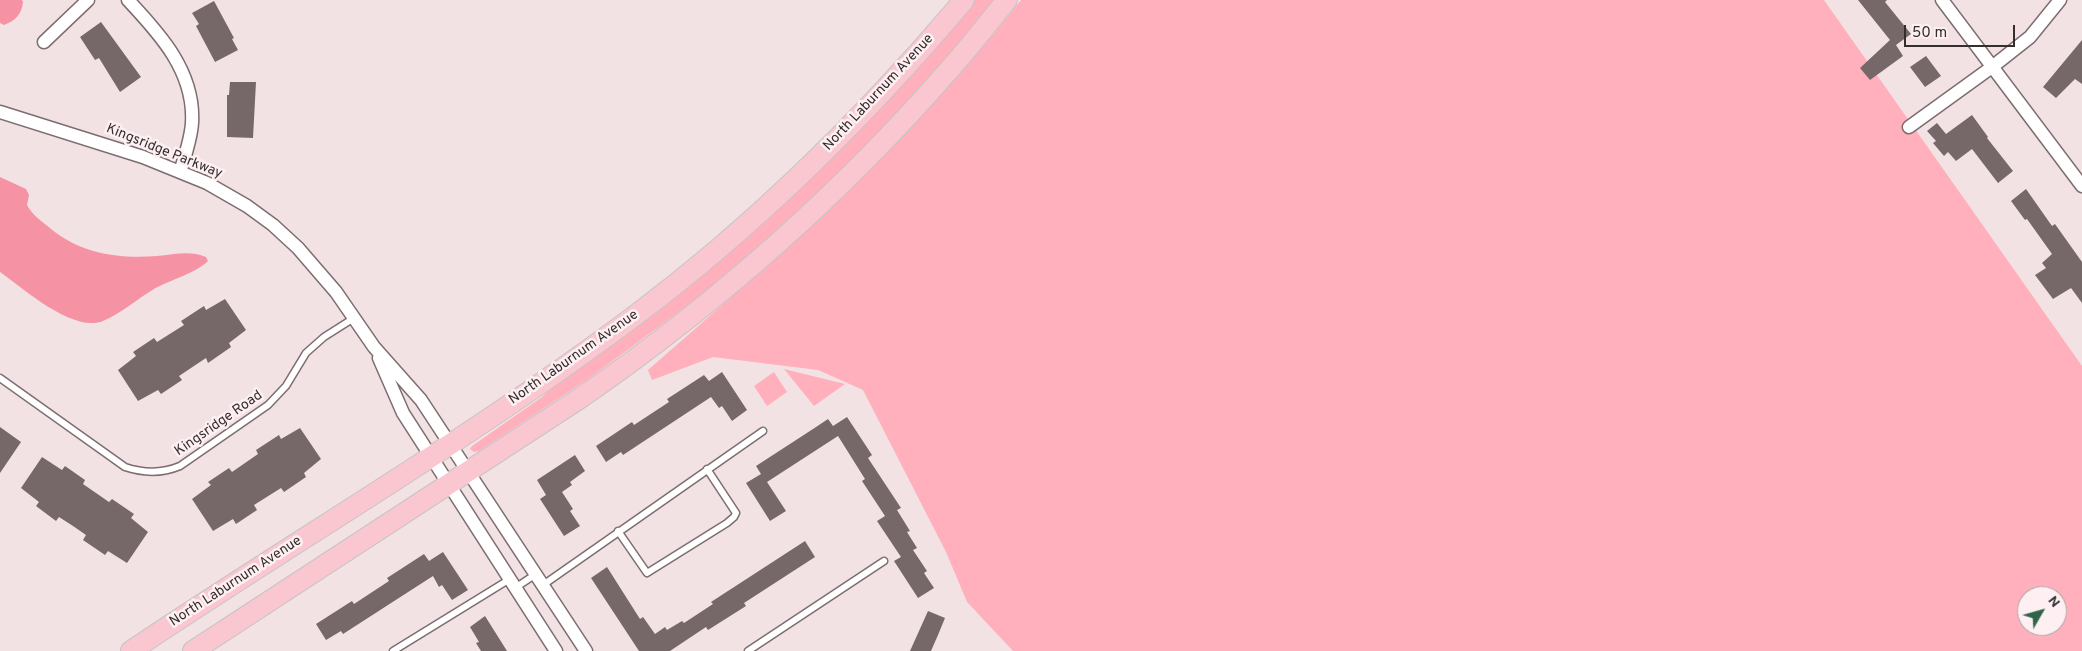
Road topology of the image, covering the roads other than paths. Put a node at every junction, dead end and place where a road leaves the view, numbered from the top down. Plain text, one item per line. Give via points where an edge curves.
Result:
1 (88, 0) edge
2 (128, 0) edge
3 (964, 0) edge
4 (1007, 0) edge
5 (1942, 0) edge
6 (2060, 0) edge
7 (44, 42) dead end
8 (1992, 67) junction
9 (0, 112) edge
10 (1909, 127) dead end
11 (180, 172) junction
12 (2082, 186) edge
13 (354, 318) junction
14 (374, 347) junction
15 (0, 378) edge
16 (763, 431) dead end
17 (450, 443) junction
18 (430, 456) junction
19 (707, 469) junction
20 (469, 472) junction
21 (449, 485) junction
22 (618, 531) junction
23 (884, 561) dead end
24 (539, 579) junction
25 (512, 583) junction
26 (131, 651) edge
27 (193, 651) edge
28 (393, 651) edge
29 (556, 651) edge
30 (586, 651) edge
31 (748, 651) edge

1 - 7 street
2 - 11 street via 171,49 191,101 192,124
3 - 17 main road, North Laburnum Avenue via 871,105 722,245 601,340
4 - 20 main road via 906,118 848,178 765,254 631,363
5 - 8 street
6 - 8 street via 2030,37
8 - 10 street
8 - 12 street
9 - 11 street, Kingsridge Parkway via 102,143
11 - 13 street, Kingsridge Parkway via 227,193 273,225 317,268
13 - 14 street, Kingsridge Parkway
13 - 15 lane, Kingsridge Road via 306,353 286,386 268,405 170,470 149,472 125,467
14 - 17 street, Kingsridge Parkway via 421,400
14 - 18 street, Kingsridge Parkway via 402,413
16 - 19 lane
17 - 18 main road, North Laburnum Avenue
17 - 20 street, Kingsridge Parkway
18 - 21 street, Kingsridge Parkway
18 - 26 main road, North Laburnum Avenue
19 - 22 lane
19 - 22 lane via 736,513 727,523 647,573
20 - 21 main road
20 - 24 street, Kingsridge Parkway
21 - 25 street, Kingsridge Parkway
21 - 27 main road
22 - 24 lane
23 - 31 lane
24 - 25 lane
24 - 30 street, Kingsridge Parkway
25 - 28 lane
25 - 29 street, Kingsridge Parkway

